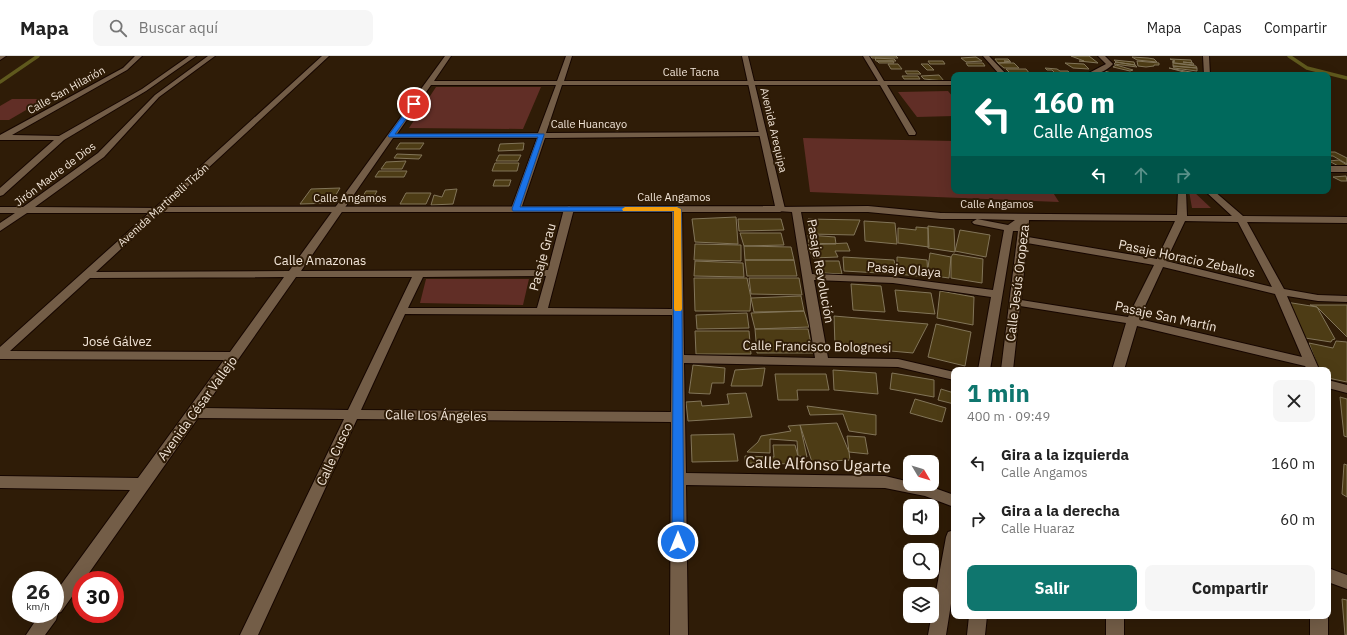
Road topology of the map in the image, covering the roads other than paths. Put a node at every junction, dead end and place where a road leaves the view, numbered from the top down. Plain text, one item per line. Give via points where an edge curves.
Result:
1 (3, 56) edge
2 (139, 56) edge
3 (193, 56) edge
4 (212, 56) edge
5 (326, 56) edge
6 (448, 56) edge
7 (569, 56) edge
8 (746, 56) edge
9 (866, 56) edge
10 (986, 56) edge
11 (1101, 56) edge
12 (1206, 56) edge
13 (0, 58) edge
14 (1001, 72) edge
15 (1095, 72) edge
16 (1208, 72) edge
17 (429, 83) junction
18 (560, 83) junction
19 (752, 83) junction
20 (882, 84) junction
21 (951, 84) edge
22 (912, 133) dead end
23 (763, 134) junction
24 (541, 135) junction
25 (391, 136) junction
26 (1, 137) edge
27 (61, 138) junction
28 (1331, 169) edge
29 (1347, 169) edge
30 (0, 193) edge
31 (1182, 194) edge
32 (1212, 194) edge
33 (516, 209) junction
34 (569, 209) junction
35 (677, 209) junction
36 (780, 209) junction
37 (796, 209) junction
38 (0, 210) edge
39 (24, 210) junction
40 (158, 210) junction
41 (339, 210) junction
42 (941, 216) junction
43 (1025, 216) junction
44 (1182, 217) junction
45 (1241, 219) junction
46 (1347, 220) edge
47 (0, 228) edge
48 (1009, 228) junction
49 (1023, 234) junction
50 (1160, 263) junction
51 (419, 273) junction
52 (552, 273) junction
53 (293, 274) junction
54 (87, 275) junction
55 (807, 277) junction
56 (1280, 292) junction
57 (997, 294) junction
58 (1347, 299) edge
59 (1015, 302) junction
60 (401, 311) junction
61 (542, 311) junction
62 (678, 312) junction
63 (1132, 321) junction
64 (0, 355) edge
65 (234, 356) junction
66 (678, 359) junction
67 (822, 361) junction
68 (1311, 366) edge
69 (985, 367) edge
70 (1007, 367) edge
71 (1119, 367) edge
72 (951, 375) edge
73 (1331, 385) edge
74 (1347, 389) edge
75 (194, 413) junction
76 (353, 414) junction
77 (678, 417) junction
78 (678, 479) junction
79 (0, 482) edge
80 (143, 484) junction
81 (951, 500) edge
82 (951, 554) edge
83 (1331, 576) edge
84 (1347, 582) edge
85 (64, 594) edge
86 (978, 619) edge
87 (1114, 619) edge
88 (1319, 619) edge
89 (44, 623) edge
90 (35, 635) edge
91 (249, 635) edge
92 (678, 635) edge
93 (937, 635) edge
94 (976, 635) edge
95 (1115, 635) edge
96 (1319, 635) edge

1 - 13 street
2 - 26 street, Calle San Hilarión via 118,73
3 - 27 street via 144,90
4 - 39 street, Jirón Madre de Dios via 157,96 101,155
5 - 40 street, Avenida Martinelli Tizón
6 - 17 street, Avenida César Vallejo
7 - 18 street
8 - 19 street, Avenida Arequipa
9 - 20 street
10 - 14 street
11 - 15 street via 1110,64
12 - 16 street
17 - 18 street, Calle Tacna
17 - 25 street, Avenida César Vallejo
18 - 19 street, Calle Tacna
18 - 24 street
19 - 20 street, Calle Tacna
19 - 23 street, Avenida Arequipa
20 - 21 street, Calle Tacna
20 - 22 street
23 - 24 street, Calle Huancayo
23 - 36 street, Avenida Arequipa
24 - 25 street, Calle Huancayo
24 - 33 street
25 - 41 street, Avenida César Vallejo
26 - 27 street
27 - 30 street
28 - 29 street
31 - 44 street
32 - 45 street
33 - 34 street, Calle Angamos
33 - 41 street, Calle Angamos
34 - 35 street, Calle Angamos
34 - 52 street, Pasaje Grau
35 - 36 street, Calle Angamos
35 - 62 street
36 - 37 street, Calle Angamos
37 - 42 street, Calle Angamos via 868,210
37 - 55 street, Pasaje Revolución
38 - 39 street, Calle Angamos
39 - 40 street, Calle Angamos
39 - 47 street, Jirón Madre de Dios
40 - 41 street, Calle Angamos
40 - 54 street, Avenida Martinelli Tizón
41 - 53 street, Avenida César Vallejo
42 - 43 street, Calle Angamos
42 - 48 street, Pasaje Horacio Zeballos
43 - 44 street, Calle Angamos
43 - 48 street, Calle Jesús Oropeza
43 - 49 street, Calle Jesús Oropeza
44 - 45 street, Calle Angamos
44 - 50 street
45 - 46 street, Calle Angamos
45 - 56 street
48 - 49 street, Pasaje Horacio Zeballos
48 - 57 street, Calle Jesús Oropeza
49 - 50 street, Pasaje Horacio Zeballos via 1063,247
49 - 59 street, Calle Jesús Oropeza
50 - 56 street, Pasaje Horacio Zeballos
50 - 63 street
51 - 52 street, Calle Amazonas
51 - 53 street, Calle Amazonas
51 - 60 street, Calle Cusco
52 - 61 street, Pasaje Grau
53 - 54 street, Calle Amazonas
53 - 65 street, Avenida César Vallejo
54 - 64 street, Avenida Martinelli Tizón
55 - 57 street, Pasaje Olaya via 893,280
55 - 67 street, Pasaje Revolución
56 - 58 street, Pasaje Horacio Zeballos via 1318,298
56 - 68 street
57 - 69 street, Calle Jesús Oropeza
59 - 63 street, Pasaje San Martín
59 - 70 street, Calle Jesús Oropeza
60 - 61 street
60 - 76 street, Calle Cusco
61 - 62 street
62 - 66 street
63 - 68 street, Pasaje San Martín
63 - 71 street
64 - 65 street, José Gálvez
65 - 75 street, Avenida César Vallejo
66 - 67 street, Calle Francisco Bolognesi
66 - 77 street
67 - 72 street, Calle Francisco Bolognesi via 898,363
73 - 74 street
75 - 76 street, Calle Los Ángeles
75 - 80 street, Avenida César Vallejo
76 - 77 street, Calle Los Ángeles
76 - 91 street, Calle Cusco
77 - 78 street
78 - 81 street, Calle Alfonso Ugarte via 885,482 926,491
78 - 92 street
79 - 80 street
80 - 85 street, Avenida César Vallejo
82 - 93 street
83 - 84 street
86 - 94 street
87 - 95 street
88 - 96 street
89 - 90 street

